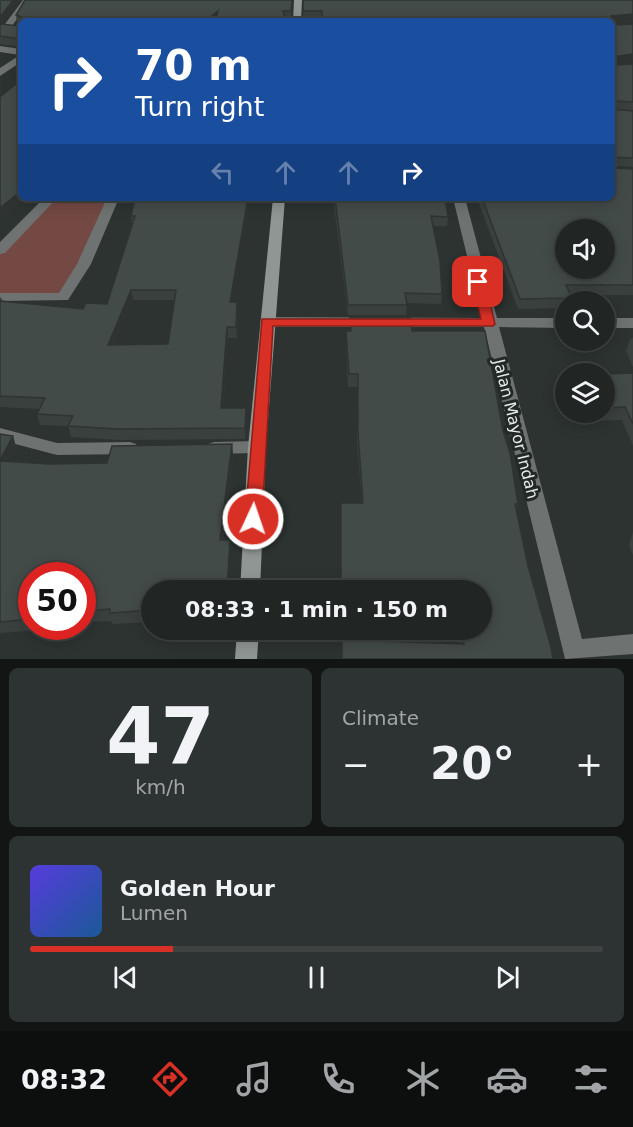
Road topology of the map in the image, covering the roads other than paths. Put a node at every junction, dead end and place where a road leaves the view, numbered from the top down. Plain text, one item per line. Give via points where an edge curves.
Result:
1 (27, 0) edge
2 (298, 0) edge
3 (297, 18) edge
4 (6, 28) edge
5 (0, 49) edge
6 (18, 51) edge
7 (18, 59) edge
8 (0, 73) edge
9 (48, 201) edge
10 (112, 201) edge
11 (279, 201) edge
12 (460, 201) edge
13 (0, 250) edge
14 (0, 297) edge
15 (267, 322) junction
16 (555, 323) edge
17 (615, 323) edge
18 (633, 323) edge
19 (489, 324) junction
20 (0, 434) edge
21 (257, 447) junction
22 (151, 448) edge
23 (198, 448) edge
24 (251, 580) edge
25 (247, 640) edge
26 (633, 644) edge
27 (574, 654) edge
28 (246, 659) edge

1 - 4 street
2 - 3 main road
5 - 6 street
7 - 8 street
9 - 13 street
10 - 14 street via 84,264 63,297
11 - 15 main road
12 - 19 street, Jalan Mayor Indah
15 - 19 street
15 - 21 main road
16 - 19 street
17 - 18 street
19 - 27 street, Jalan Mayor Indah
20 - 22 street via 57,449
21 - 23 street
21 - 24 main road
25 - 28 main road
26 - 27 street

